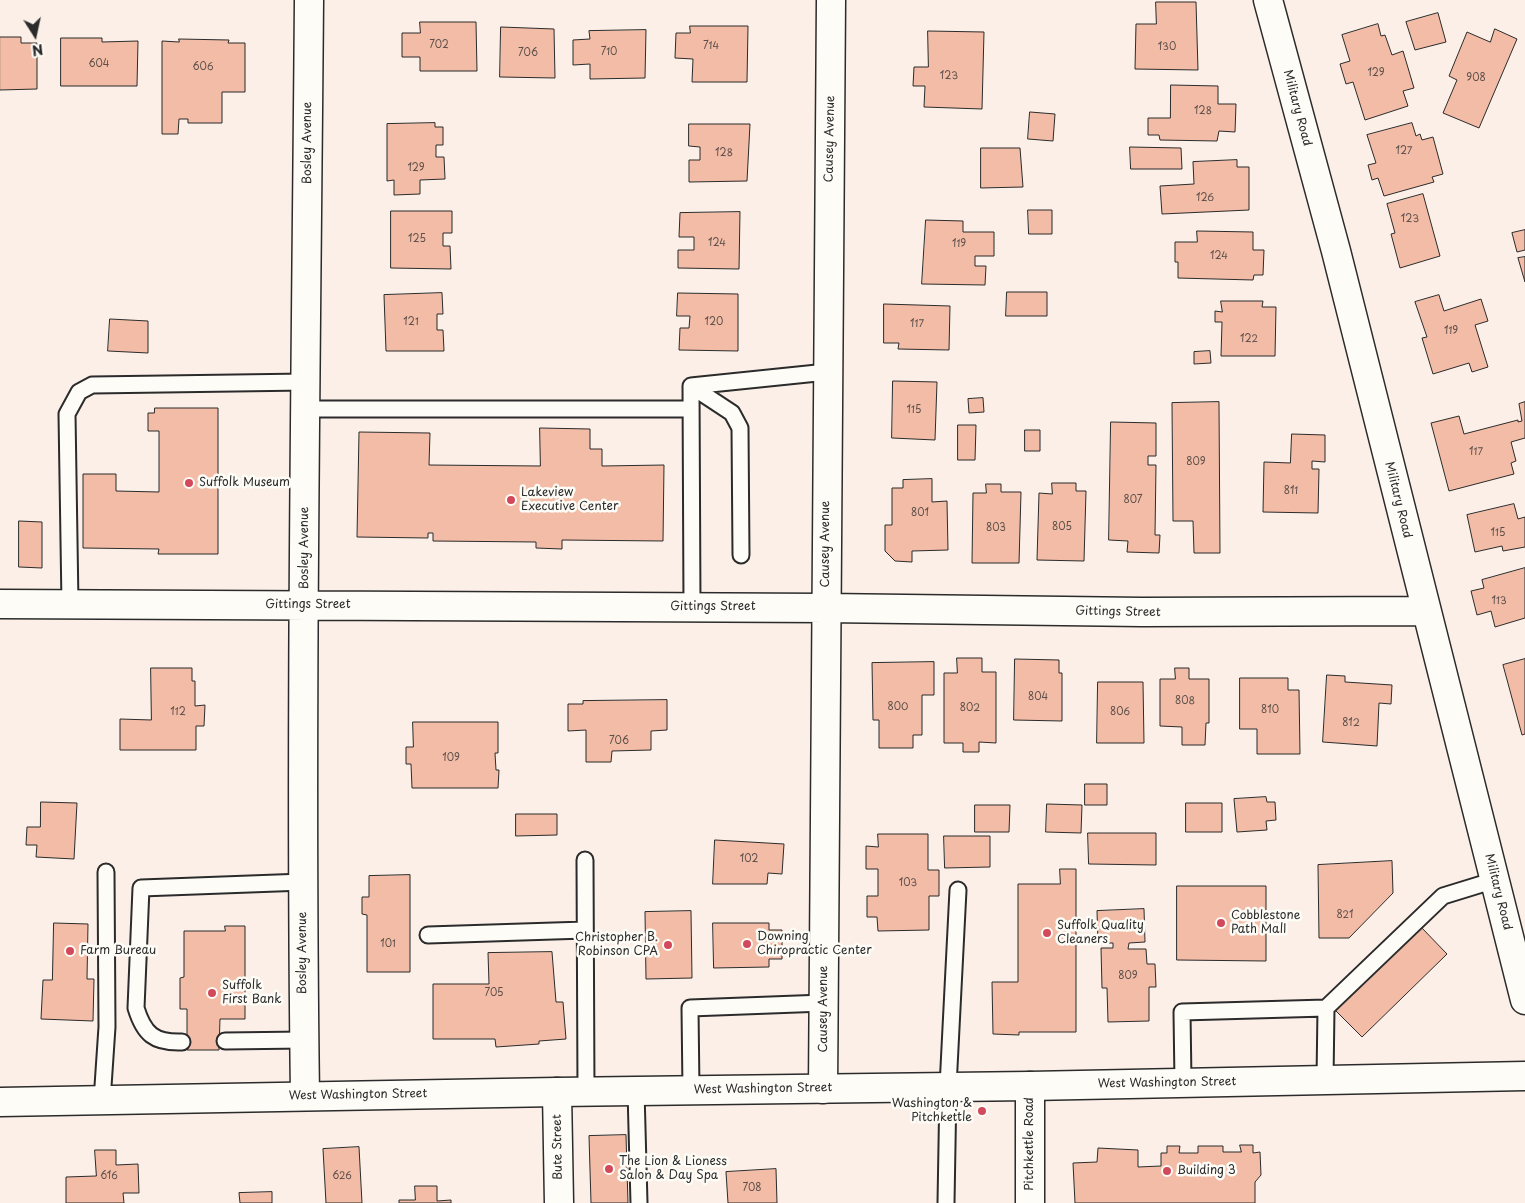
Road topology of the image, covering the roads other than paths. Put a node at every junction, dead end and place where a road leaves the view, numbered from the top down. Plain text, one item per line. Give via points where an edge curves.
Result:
1 (309, 0) edge
2 (831, 0) edge
3 (1268, 0) edge
4 (828, 372) junction
5 (306, 382) junction
6 (691, 386) junction
7 (306, 409) junction
8 (691, 409) junction
9 (741, 555) dead end
10 (0, 604) edge
11 (70, 604) junction
12 (304, 605) junction
13 (692, 607) junction
14 (826, 608) junction
15 (1426, 611) junction
16 (585, 860) dead end
17 (106, 872) dead end
18 (1495, 880) junction
19 (304, 882) junction
20 (958, 890) dead end
21 (585, 930) junction
22 (428, 935) dead end
23 (1525, 1000) edge
24 (824, 1003) junction
25 (1326, 1008) junction
26 (304, 1040) junction
27 (225, 1041) dead end
28 (182, 1042) dead end
29 (1525, 1076) edge
30 (1325, 1080) junction
31 (1183, 1082) junction
32 (1030, 1086) junction
33 (948, 1087) junction
34 (823, 1088) junction
35 (691, 1090) junction
36 (586, 1091) junction
37 (636, 1091) junction
38 (557, 1092) junction
39 (305, 1096) junction
40 (102, 1101) junction
41 (0, 1102) edge
42 (559, 1203) edge
43 (639, 1203) edge
44 (946, 1203) edge
45 (1030, 1203) edge

1 - 5 street, Bosley Avenue
2 - 4 street, Causey Avenue
3 - 15 street, Military Road via 1336,251
4 - 6 lane
4 - 14 street, Causey Avenue
5 - 7 street, Bosley Avenue
5 - 11 lane via 92,385 79,392 67,414
6 - 8 lane
6 - 9 lane via 732,413 740,428
7 - 8 lane
7 - 12 street, Bosley Avenue
8 - 13 lane
10 - 11 street, Gittings Street
11 - 12 street, Gittings Street
12 - 13 street, Gittings Street
12 - 19 street, Bosley Avenue
13 - 14 street, Gittings Street
14 - 15 street, Gittings Street
14 - 24 street, Causey Avenue
15 - 18 street, Military Road
16 - 21 lane
17 - 40 lane via 107,1027
18 - 23 street, Military Road
18 - 25 lane via 1443,896
19 - 26 street, Bosley Avenue
19 - 28 lane via 141,888 136,1008 140,1023 153,1036 166,1043
20 - 33 lane
21 - 22 lane
21 - 36 lane
24 - 34 street, Causey Avenue
24 - 35 lane via 690,1008
25 - 30 lane
25 - 31 lane via 1182,1012
26 - 27 lane
26 - 39 street, Bosley Avenue
29 - 30 street, West Washington Street
30 - 31 street, West Washington Street
31 - 32 street, West Washington Street
32 - 33 street, West Washington Street
32 - 45 street, Pitchkettle Road
33 - 34 street, West Washington Street
33 - 44 lane
34 - 35 street, West Washington Street
35 - 37 street, West Washington Street
36 - 37 street, West Washington Street
36 - 38 street, West Washington Street
37 - 43 lane
38 - 39 street, West Washington Street
38 - 42 street, Bute Street
39 - 40 street, West Washington Street
40 - 41 street, West Washington Street

